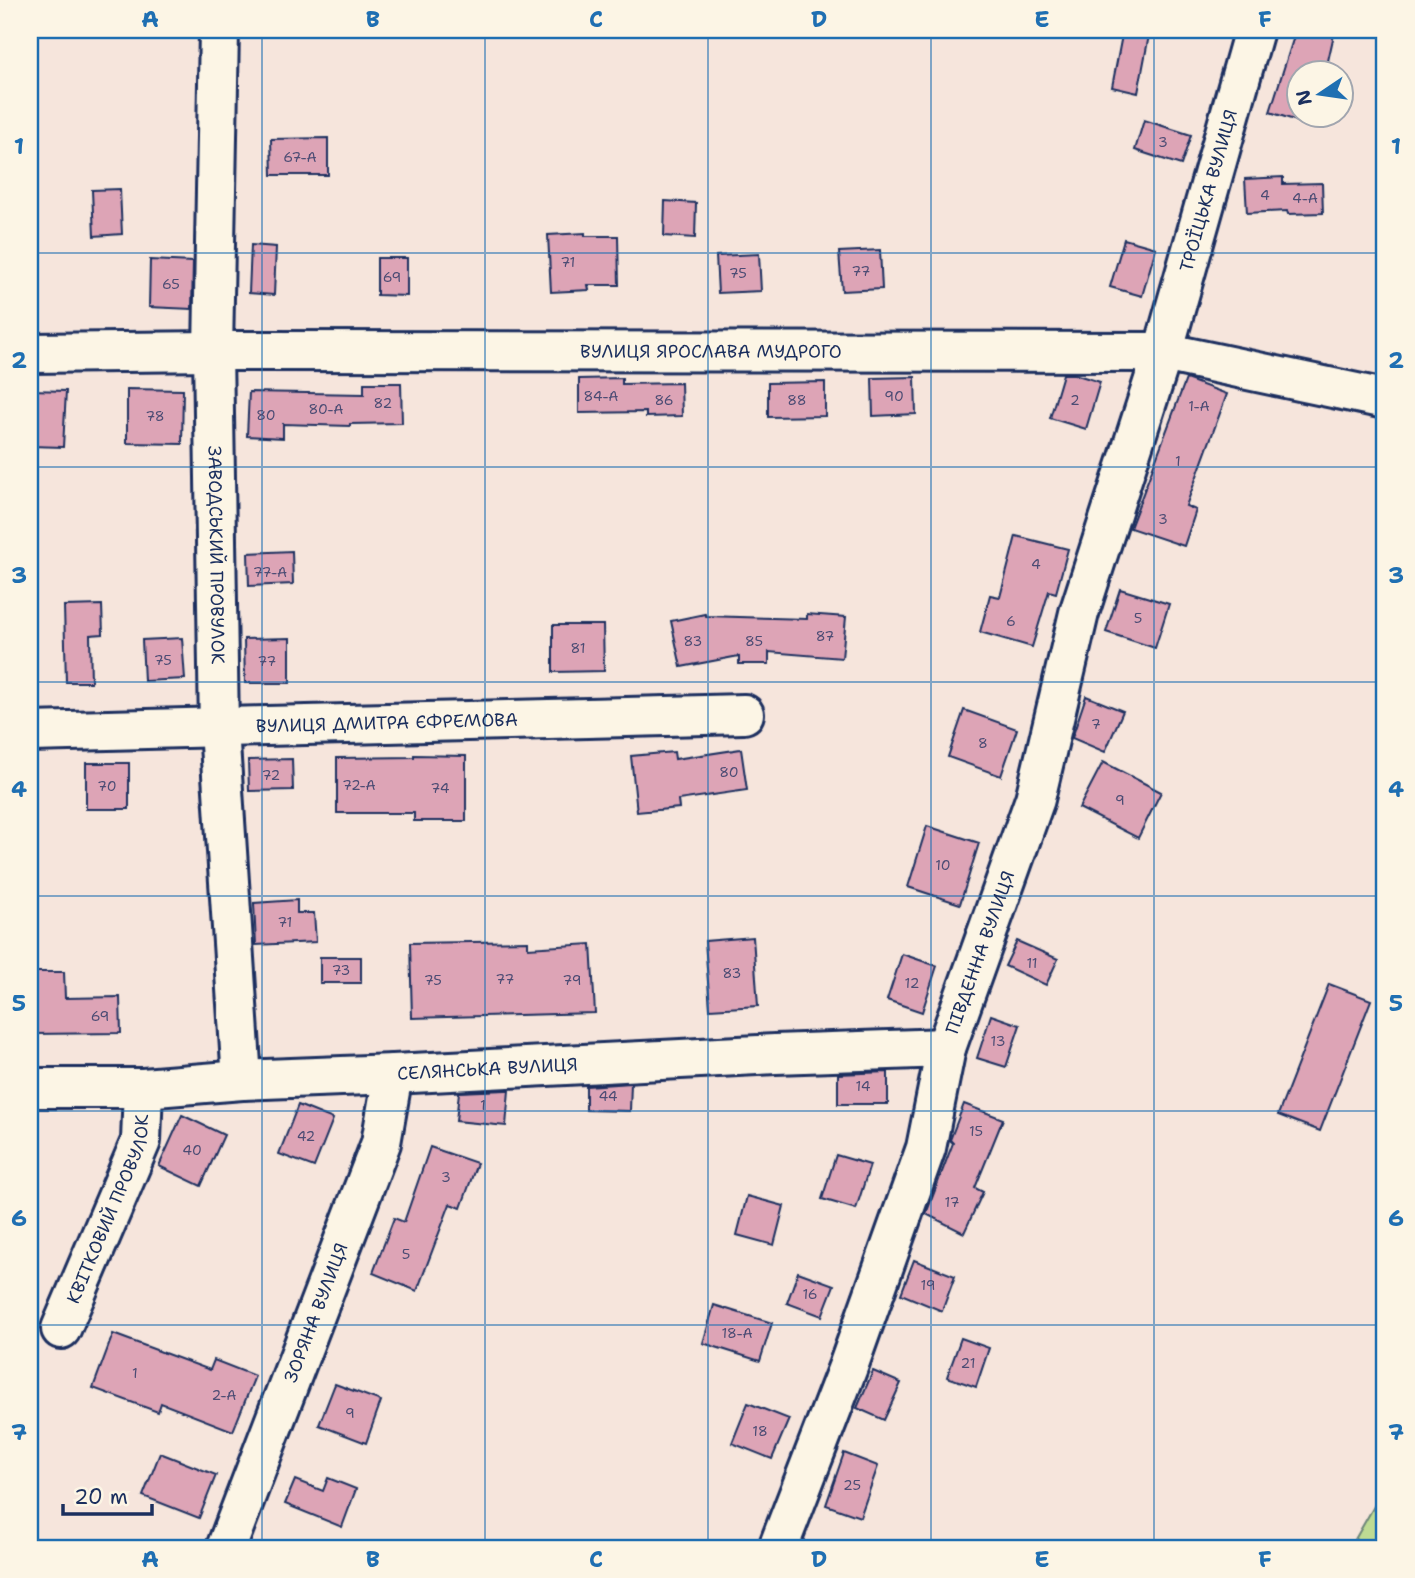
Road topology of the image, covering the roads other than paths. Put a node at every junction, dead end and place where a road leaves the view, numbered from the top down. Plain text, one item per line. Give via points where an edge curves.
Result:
1 (219, 30) edge
2 (1254, 30) edge
3 (213, 351) junction
4 (1163, 352) junction
5 (30, 354) edge
6 (1385, 399) edge
7 (744, 714) dead end
8 (219, 729) junction
9 (30, 732) edge
10 (946, 1048) junction
11 (393, 1074) junction
12 (243, 1080) junction
13 (30, 1088) edge
14 (143, 1088) junction
15 (61, 1329) dead end
16 (226, 1548) edge
17 (778, 1548) edge

1 - 3 street, ЗАВОДСЬКИЙ ПРОВУЛОК
2 - 4 street, ТРОЇЦЬКА ВУЛИЦЯ
3 - 4 street, ВУЛИЦЯ ЯРОСЛАВА МУДРОГО
3 - 5 street, ВУЛИЦЯ ЯРОСЛАВА МУДРОГО
3 - 8 street, ЗАВОДСЬКИЙ ПРОВУЛОК
4 - 6 street, ВУЛИЦЯ ЯРОСЛАВА МУДРОГО
4 - 10 street, ПІВДЕННА ВУЛИЦЯ via 1079,613 1035,799
7 - 8 street, ВУЛИЦЯ ДМИТРА ЄФРЕМОВА
8 - 9 street, ВУЛИЦЯ ДМИТРА ЄФРЕМОВА
8 - 12 street, ЗАВОДСЬКИЙ ПРОВУЛОК
10 - 11 street, СЕЛЯНСЬКА ВУЛИЦЯ
10 - 17 street, ПІВДЕННА ВУЛИЦЯ via 926,1148
11 - 12 street, СЕЛЯНСЬКА ВУЛИЦЯ
11 - 16 street, ЗОРЯНА ВУЛИЦЯ via 381,1143
12 - 14 street, СЕЛЯНСЬКА ВУЛИЦЯ
13 - 14 street, СЕЛЯНСЬКА ВУЛИЦЯ
14 - 15 street, КВІТКОВИЙ ПРОВУЛОК via 141,1141

